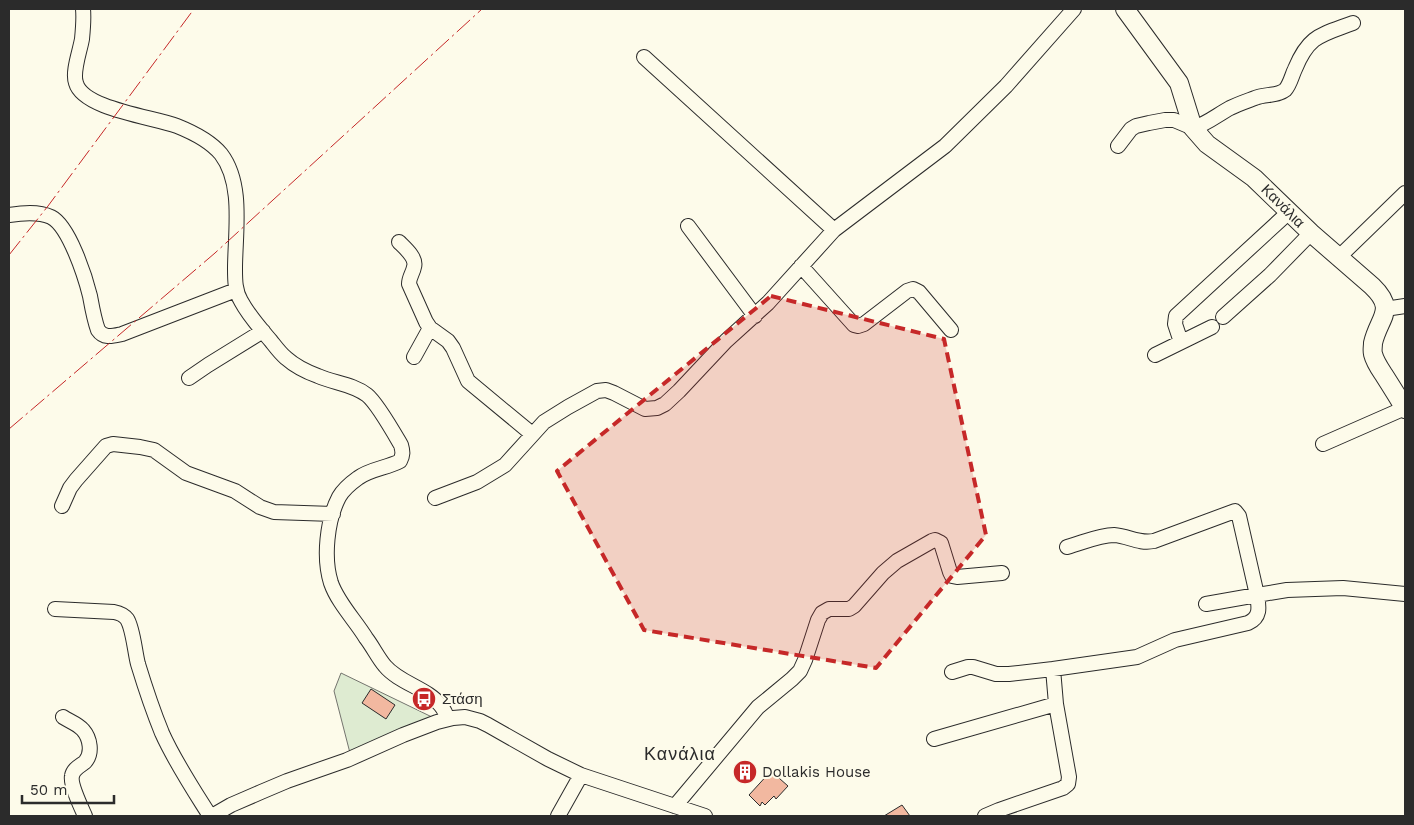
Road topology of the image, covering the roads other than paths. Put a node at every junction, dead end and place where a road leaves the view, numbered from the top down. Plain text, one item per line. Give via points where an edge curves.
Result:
1 (83, 9) edge
2 (1074, 9) edge
3 (1125, 9) edge
4 (1353, 24) dead end
5 (644, 57) dead end
6 (1192, 128) junction
7 (1118, 146) dead end
8 (1405, 193) edge
9 (1289, 212) junction
10 (9, 215) edge
11 (688, 226) dead end
12 (834, 230) junction
13 (1311, 233) junction
14 (399, 242) dead end
15 (1339, 257) junction
16 (801, 266) junction
17 (236, 290) junction
18 (1405, 306) edge
19 (1385, 309) junction
20 (755, 316) junction
21 (1223, 316) dead end
22 (1212, 327) dead end
23 (430, 328) junction
24 (951, 330) dead end
25 (263, 331) junction
26 (1181, 342) junction
27 (1155, 355) dead end
28 (414, 357) dead end
29 (189, 378) dead end
30 (1405, 408) edge
31 (532, 434) junction
32 (1323, 444) dead end
33 (435, 498) dead end
34 (62, 506) dead end
35 (333, 514) junction
36 (1067, 547) dead end
37 (1002, 573) dead end
38 (1405, 594) edge
39 (1257, 595) junction
40 (1206, 604) dead end
41 (55, 609) dead end
42 (1053, 669) junction
43 (952, 672) dead end
44 (1056, 704) junction
45 (63, 716) dead end
46 (448, 719) junction
47 (934, 739) dead end
48 (581, 775) junction
49 (675, 806) junction
50 (85, 816) edge
51 (211, 816) edge
52 (558, 816) edge
53 (705, 816) edge
54 (985, 816) edge

1 - 17 street via 82,38 75,73 80,92 99,104 177,126 215,147 222,155 233,178 235,196
2 - 12 street via 1006,86 945,146
3 - 6 main road, Κανάλια via 1180,82
4 - 6 street via 1322,34 1310,43 1300,55 1285,90 1257,97
5 - 12 street
6 - 7 street via 1170,119 1149,122 1131,129
6 - 9 main road, Κανάλια via 1207,144 1264,186
8 - 15 street
9 - 13 main road, Κανάλια
9 - 26 street via 1176,316
10 - 17 street via 40,214 60,224 82,270 97,327 104,336 122,334
11 - 20 street
12 - 16 street
13 - 15 main road, Κανάλια
13 - 21 street
14 - 23 street via 415,263 409,284
15 - 19 main road, Κανάλια via 1377,291
16 - 20 street
16 - 24 street via 854,325 864,324 913,289
17 - 25 street
18 - 19 street
19 - 30 main road via 1372,351
20 - 31 street via 665,404 645,409 614,392 597,391 548,418
22 - 26 street
23 - 28 street
23 - 31 street via 453,348 468,381
25 - 29 street
25 - 35 street via 279,352 294,364 368,396 403,451 400,461 360,477 340,495
26 - 27 street
30 - 32 street
31 - 33 street via 505,465 477,482
34 - 35 street via 73,484 102,450 113,444 154,450 186,473 235,491 267,510
35 - 46 street via 327,554 331,582 337,596 384,666 435,699
36 - 39 street via 1108,535 1154,542 1235,511 1239,516
37 - 49 street via 955,577 950,574 941,543 935,540 897,561 854,606 822,613 800,671 758,707
38 - 39 street via 1343,588 1287,590
39 - 40 street
39 - 42 street via 1259,612 1248,623 1175,640 1137,657
41 - 51 street via 114,612 127,619 135,654 162,733
42 - 43 street via 996,674 973,667
42 - 44 street
44 - 47 street
44 - 54 street via 1068,784
45 - 50 street via 82,729 89,742 86,760 71,778
46 - 48 street via 465,717 480,721
46 - 51 street via 287,781
48 - 49 street
48 - 52 street
49 - 53 street

